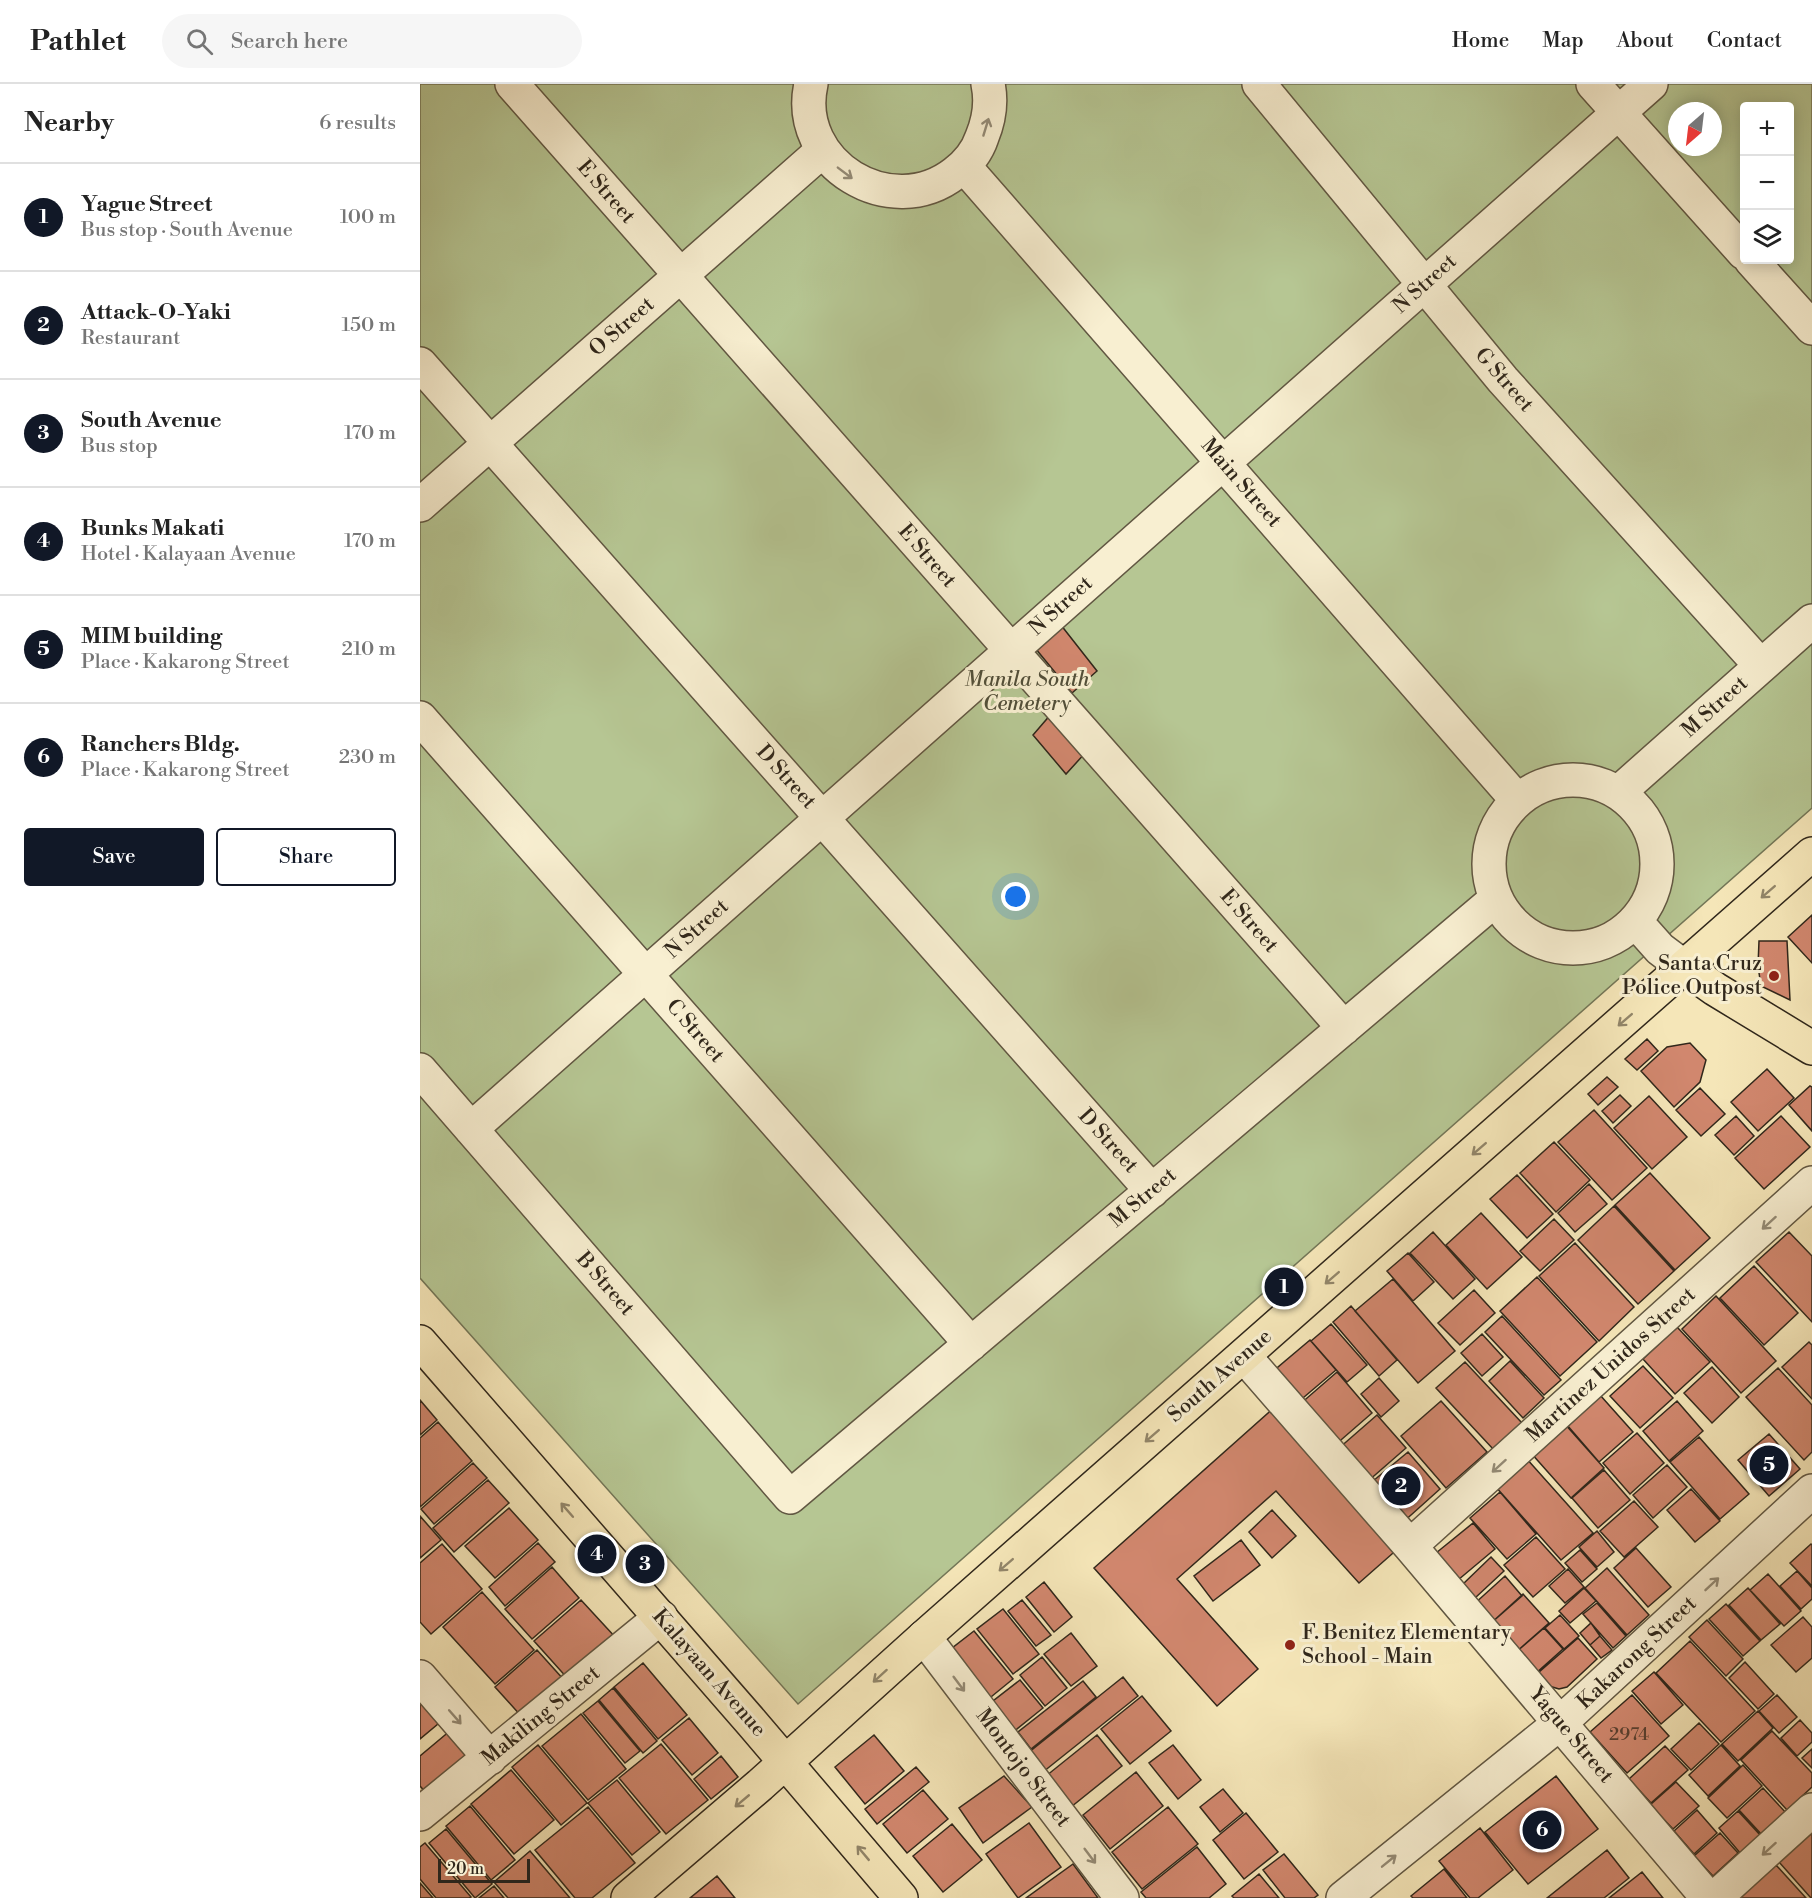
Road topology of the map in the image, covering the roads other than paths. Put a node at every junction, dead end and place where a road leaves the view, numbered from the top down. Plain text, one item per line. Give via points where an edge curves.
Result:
1 (512, 84) edge
2 (811, 84) edge
3 (988, 84) edge
4 (1259, 84) edge
5 (1593, 84) edge
6 (1650, 84) edge
7 (1618, 112) junction
8 (823, 150) junction
9 (964, 166) junction
10 (1740, 249) edge
11 (1755, 264) edge
12 (680, 276) junction
13 (1424, 285) junction
14 (1812, 328) edge
15 (420, 364) edge
16 (490, 443) junction
17 (1223, 463) junction
18 (420, 505) edge
19 (1812, 621) edge
20 (1011, 651) junction
21 (1761, 666) junction
22 (420, 718) edge
23 (1618, 793) junction
24 (1517, 800) junction
25 (822, 818) junction
26 (1812, 854) edge
27 (1496, 899) junction
28 (1636, 922) junction
29 (1684, 967) junction
30 (645, 975) junction
31 (1344, 1028) junction
32 (1809, 1041) edge
33 (420, 1070) edge
34 (471, 1129) junction
35 (1812, 1183) edge
36 (1152, 1191) junction
37 (420, 1342) edge
38 (971, 1344) junction
39 (1244, 1356) junction
40 (1812, 1491) edge
41 (790, 1497) joint
42 (1410, 1546) junction
43 (661, 1617) junction
44 (924, 1637) junction
45 (420, 1677) edge
46 (1560, 1723) junction
47 (490, 1758) junction
48 (785, 1762) junction
49 (1812, 1810) edge
50 (420, 1814) edge
51 (628, 1898) edge
52 (901, 1898) edge
53 (1122, 1898) edge
54 (1343, 1898) edge
55 (1708, 1898) edge
56 (1715, 1898) edge

1 - 12 street, E Street
2 - 8 street via 808,104
9 -> 3 street via 980,146 988,122
4 - 13 street, G Street
5 - 7 street
6 - 7 street, N Street
7 - 10 street
7 - 13 street, N Street
8 -> 9 street via 852,178 890,191 910,192 929,187
8 - 12 street, O Street
9 - 17 street, Main Street
11 - 14 street
12 - 16 street, O Street
12 - 20 street, E Street
13 - 17 street, N Street
13 - 21 street, G Street via 1503,380
15 - 16 street, D Street
16 - 18 street, O Street
16 - 25 street, D Street
17 - 20 street, N Street
17 - 24 street, Main Street
19 - 21 street, M Street
20 - 25 street, N Street
20 - 31 street, E Street
21 - 23 street, M Street
22 - 30 street, C Street
23 - 24 street via 1593,783 1566,780 1540,786
23 - 28 street via 1637,809 1650,830 1657,854 1656,878 1649,901
24 - 27 street via 1500,821 1490,846 1489,873
25 - 30 street, N Street
25 - 36 street, D Street
26 -> 29 main road, South Avenue
27 - 28 street via 1511,922 1533,939 1560,948 1587,948 1614,939
27 - 31 street, M Street
28 - 29 street via 1660,950
29 - 32 main road via 1715,989
29 -> 39 main road, South Avenue
30 - 34 street, N Street
30 - 38 street, C Street
31 - 36 street, M Street
33 - 34 street, B Street
34 - 41 street, B Street
35 -> 42 street, Martinez Unidos Street
36 - 38 street, M Street
43 -> 37 main road, Kalayaan Avenue
38 - 41 street, M Street
39 - 42 street, Yague Street
39 -> 44 main road, South Avenue
46 -> 40 street, Kakarong Street
42 - 46 street, Yague Street
43 - 47 street, Makiling Street
43 - 48 main road, Kalayaan Avenue
44 -> 48 main road, South Avenue
44 -> 53 street, Montojo Street
45 -> 47 street
54 -> 46 street, Kakarong Street
46 - 55 street, Yague Street
47 - 50 street, Makiling Street
48 -> 51 main road, South Avenue
52 -> 48 main road, Kalayaan Avenue
49 -> 56 street

